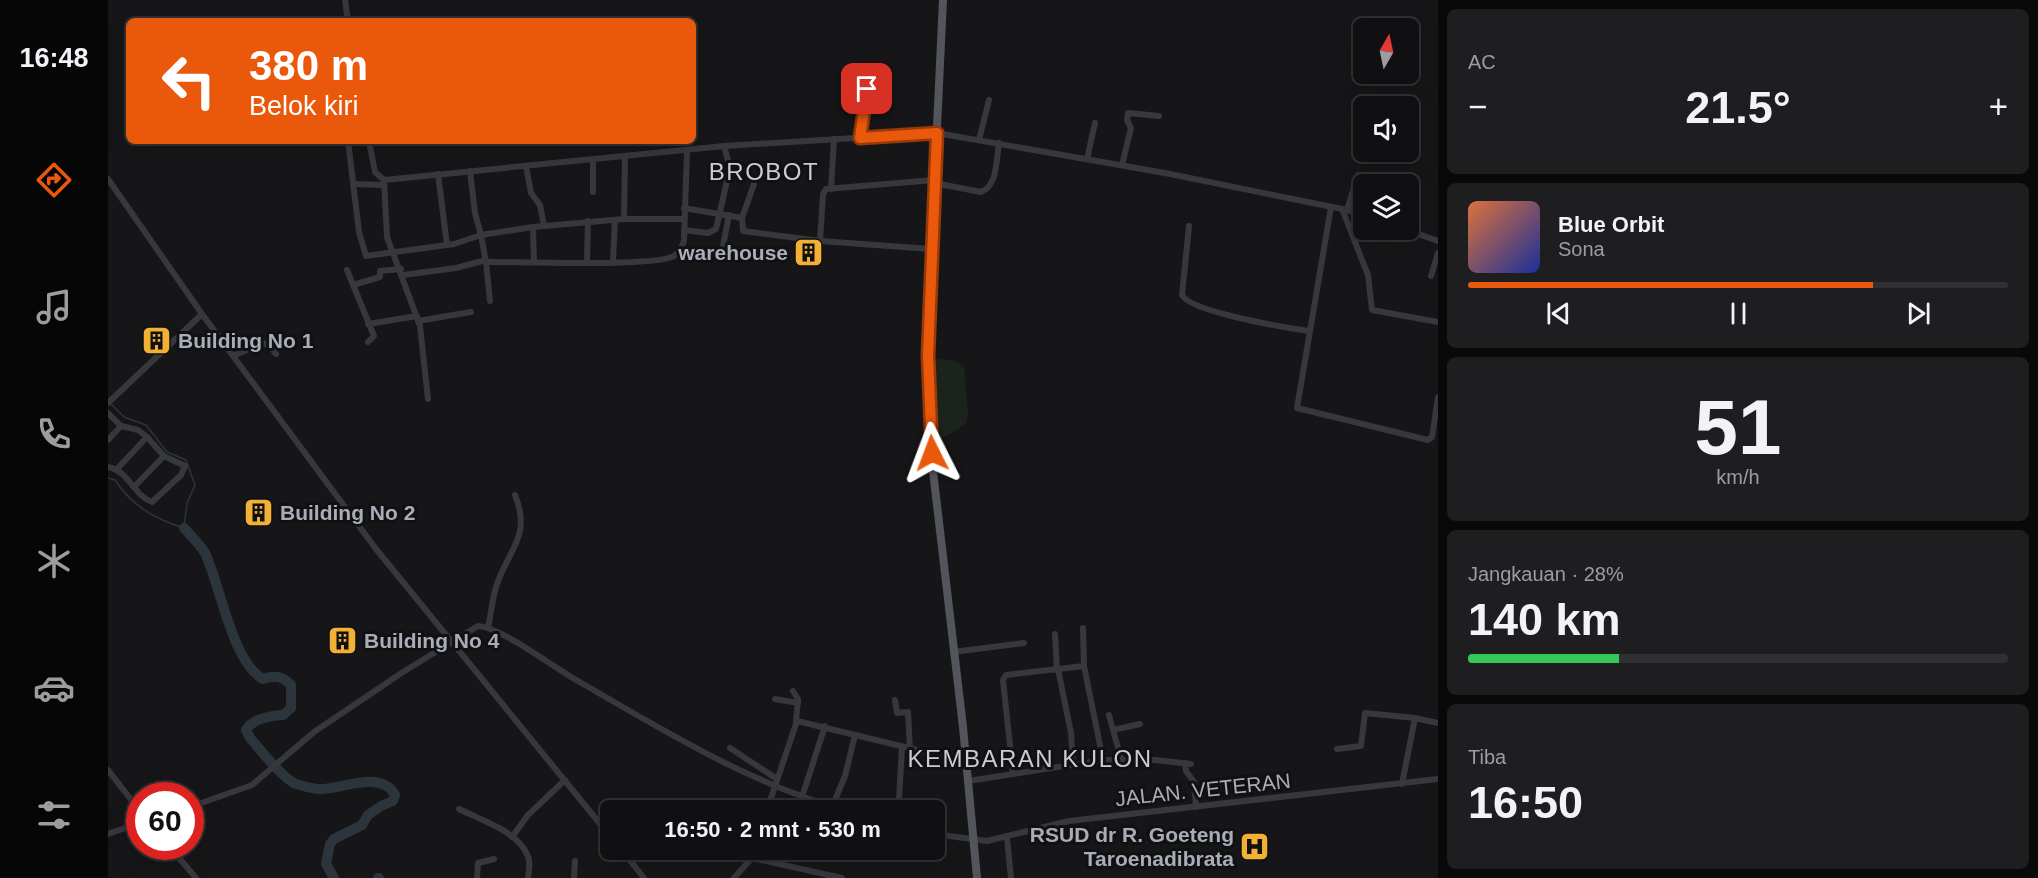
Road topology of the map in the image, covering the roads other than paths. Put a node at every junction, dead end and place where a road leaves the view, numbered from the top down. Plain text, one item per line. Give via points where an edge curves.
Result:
1 (345, 0) edge
2 (943, 0) edge
3 (348, 18) edge
4 (870, 77) dead end
5 (989, 100) dead end
6 (1159, 116) dead end
7 (1095, 123) dead end
8 (937, 133) junction
9 (860, 138) junction
10 (834, 139) junction
11 (979, 140) junction
12 (999, 143) junction
13 (348, 144) edge
14 (370, 144) edge
15 (724, 146) junction
16 (687, 151) junction
17 (625, 158) junction
18 (593, 159) junction
19 (1088, 159) junction
20 (1122, 165) junction
21 (526, 166) junction
22 (470, 171) junction
23 (438, 174) junction
24 (108, 179) edge
25 (384, 182) junction
26 (934, 182) junction
27 (353, 184) junction
28 (754, 184) dead end
29 (1353, 188) edge
30 (831, 189) junction
31 (593, 192) dead end
32 (1331, 207) junction
33 (684, 208) junction
34 (1345, 209) junction
35 (1353, 212) edge
36 (721, 213) junction
37 (729, 214) junction
38 (742, 218) junction
39 (624, 219) junction
40 (684, 219) junction
41 (615, 220) junction
42 (588, 221) junction
43 (544, 226) junction
44 (1189, 226) dead end
45 (533, 227) junction
46 (684, 230) junction
47 (1419, 234) edge
48 (481, 236) junction
49 (820, 241) junction
50 (1438, 241) edge
51 (447, 245) junction
52 (931, 249) junction
53 (392, 252) junction
54 (1438, 253) edge
55 (721, 256) dead end
56 (486, 261) junction
57 (614, 261) junction
58 (534, 262) junction
59 (586, 262) junction
60 (347, 270) dead end
61 (402, 272) junction
62 (1431, 276) dead end
63 (353, 285) junction
64 (490, 301) dead end
65 (471, 312) dead end
66 (202, 314) junction
67 (417, 319) junction
68 (1438, 322) edge
69 (368, 324) junction
70 (1309, 331) junction
71 (368, 342) dead end
72 (276, 354) dead end
73 (235, 356) junction
74 (1438, 397) edge
75 (428, 399) dead end
76 (108, 403) edge
77 (109, 416) edge
78 (121, 426) junction
79 (147, 436) junction
80 (108, 440) edge
81 (164, 456) junction
82 (108, 467) edge
83 (117, 469) junction
84 (134, 487) junction
85 (515, 495) dead end
86 (488, 628) junction
87 (1083, 628) dead end
88 (1055, 634) dead end
89 (452, 640) junction
90 (1024, 643) dead end
91 (953, 652) junction
92 (1084, 666) junction
93 (1058, 669) junction
94 (793, 691) dead end
95 (775, 699) dead end
96 (895, 700) dead end
97 (798, 703) junction
98 (1109, 715) dead end
99 (1415, 718) junction
100 (796, 721) junction
101 (1438, 723) edge
102 (1140, 724) dead end
103 (825, 726) junction
104 (1113, 730) junction
105 (855, 735) junction
106 (902, 747) junction
107 (730, 748) dead end
108 (910, 749) junction
109 (1337, 749) dead end
110 (1121, 759) junction
111 (1103, 760) junction
112 (967, 762) junction
113 (1073, 764) junction
114 (108, 770) edge
115 (1013, 774) junction
116 (777, 779) junction
117 (1438, 779) edge
118 (565, 780) junction
119 (968, 781) junction
120 (1402, 784) junction
121 (775, 786) junction
122 (126, 793) edge
123 (802, 797) junction
124 (770, 800) edge
125 (811, 800) edge
126 (835, 800) edge
127 (899, 800) edge
128 (204, 802) edge
129 (1196, 807) junction
130 (459, 808) dead end
131 (600, 824) edge
132 (126, 828) edge
133 (108, 834) edge
134 (945, 835) edge
135 (512, 837) junction
136 (973, 838) junction
137 (1007, 838) junction
138 (494, 859) dead end
139 (181, 860) edge
140 (630, 860) edge
141 (750, 860) edge
142 (761, 860) edge
143 (575, 861) dead end
144 (196, 878) edge
145 (477, 878) edge
146 (528, 878) edge
147 (574, 878) edge
148 (644, 878) edge
149 (734, 878) edge
150 (842, 878) edge
151 (977, 878) edge
152 (1011, 878) edge

1 - 3 street
2 - 8 main road
4 - 9 street
5 - 11 street
6 - 20 street via 1128,113 1131,128
7 - 19 street
8 - 9 street
8 - 11 street
8 - 26 main road
9 - 10 street
10 - 15 street
10 - 30 street
11 - 12 street
12 - 19 street
12 - 26 street via 992,183 986,190
13 - 27 street
14 - 25 street via 375,172
15 - 16 street
15 - 36 street via 730,168
16 - 17 street
16 - 33 street
17 - 18 street
17 - 39 street
18 - 21 street
18 - 31 street
19 - 20 street
20 - 32 street
21 - 22 street
21 - 43 street
22 - 23 street
22 - 48 street
23 - 25 street
23 - 51 street
24 - 66 street
25 - 27 street
25 - 53 street via 387,237
26 - 30 street
26 - 52 main road
27 - 53 street via 364,254
28 - 38 street
29 - 34 street
30 - 49 street via 823,194
32 - 34 street
32 - 70 street
33 - 36 street
33 - 40 street
34 - 35 street
34 - 68 street via 1368,275 1372,310
36 - 37 street
36 - 46 street via 712,233
37 - 38 street
37 - 55 street
38 - 49 street via 743,231
39 - 40 street
39 - 41 street
40 - 46 street
41 - 42 street
41 - 57 street
42 - 43 street
42 - 59 street
43 - 45 street
44 - 70 street via 1184,299 1201,307
45 - 48 street
45 - 58 street
46 - 57 street via 682,247 674,256
47 - 50 street
48 - 51 street
48 - 56 street
49 - 52 street
51 - 53 street
52 - 91 main road via 929,397 933,471
53 - 61 street
54 - 62 street
56 - 58 street
56 - 61 street via 456,268
56 - 64 street
57 - 59 street
58 - 59 street
60 - 63 street
61 - 63 street via 381,271 380,277
61 - 67 street
63 - 69 street
65 - 67 street
66 - 73 street
66 - 76 street
67 - 69 street
67 - 75 street
69 - 71 street via 374,337
70 - 74 street via 1296,404 1299,409 1428,440 1432,437
72 - 73 street via 263,343
73 - 89 street via 376,549
77 - 78 street
78 - 79 street
78 - 80 street
79 - 81 street
79 - 83 street
81 - 84 street
81 - 84 street via 185,466 175,481 152,502
82 - 83 street
83 - 84 street
85 - 86 street via 522,512 522,529 496,588
86 - 89 street via 474,627
86 - 121 street via 677,738
87 - 92 street
88 - 93 street
89 - 118 street
89 - 128 street via 314,732 259,780
90 - 91 street
91 - 112 main road
92 - 93 street
92 - 111 street
93 - 113 street
93 - 115 street via 1004,677
94 - 97 street
95 - 97 street
96 - 108 street via 897,713 908,712
97 - 100 street
98 - 104 street
99 - 101 street
99 - 109 street via 1365,713 1361,746
99 - 120 street
100 - 103 street
100 - 116 street
102 - 104 street
103 - 105 street
103 - 123 street
104 - 110 street
105 - 106 street
105 - 126 street
106 - 108 street
106 - 127 street
107 - 116 street
108 - 112 street
110 - 111 street
110 - 129 street via 1188,764 1186,771 1195,785
111 - 113 street
112 - 119 main road
113 - 115 street
114 - 122 street
115 - 119 street
116 - 121 street
117 - 120 street, JALAN. VETERAN
118 - 131 street
118 - 135 street via 528,815
119 - 136 main road
120 - 129 street, JALAN. VETERAN
121 - 123 street
121 - 124 street
123 - 125 street
129 - 137 street, JALAN. VETERAN via 1069,821
130 - 135 street
132 - 133 street
134 - 136 street, JALAN. VETERAN
135 - 146 street via 527,854
136 - 137 street, JALAN. VETERAN
136 - 151 main road
137 - 152 street
138 - 145 street via 478,863
139 - 144 street
140 - 148 street
141 - 149 street
142 - 150 street
143 - 147 street

